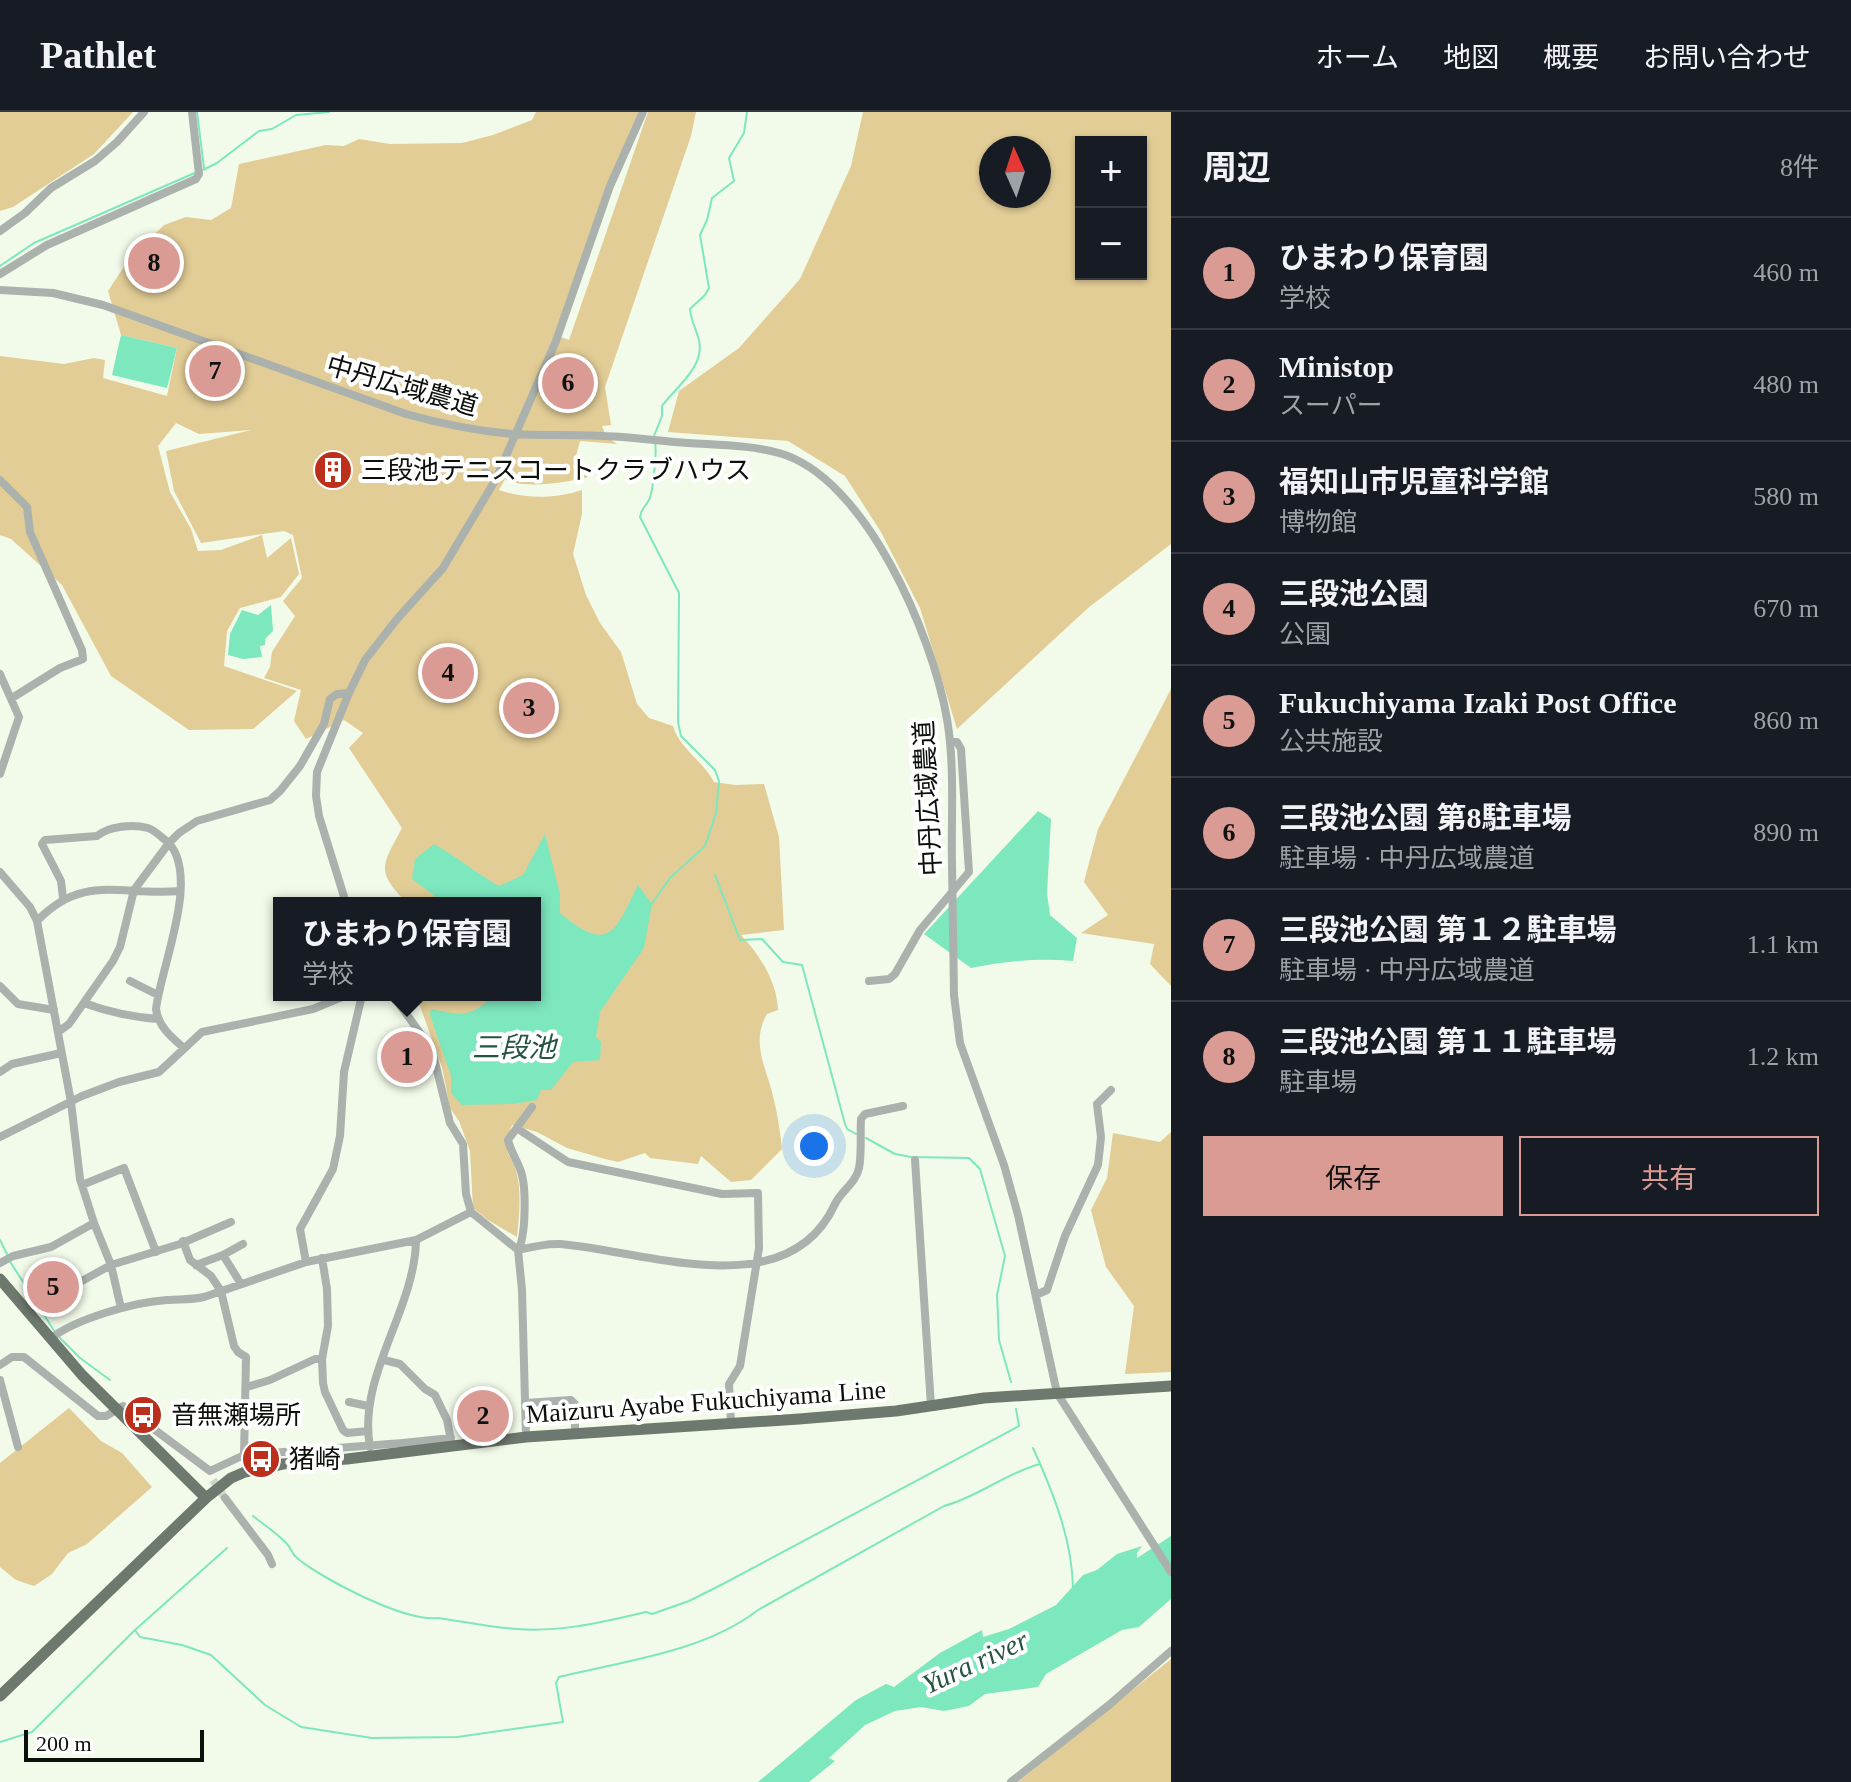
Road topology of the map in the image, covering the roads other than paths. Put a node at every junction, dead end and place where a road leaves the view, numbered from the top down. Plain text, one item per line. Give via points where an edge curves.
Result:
1 (144, 112) edge
2 (192, 112) edge
3 (643, 112) edge
4 (0, 231) edge
5 (0, 274) edge
6 (0, 290) edge
7 (516, 434) junction
8 (485, 472) dead end
9 (496, 479) junction
10 (0, 480) edge
11 (0, 674) edge
12 (349, 693) junction
13 (12, 698) junction
14 (950, 742) junction
15 (0, 774) edge
16 (169, 843) junction
17 (0, 872) edge
18 (134, 890) junction
19 (179, 891) junction
20 (344, 897) edge
21 (63, 898) junction
22 (37, 921) junction
23 (130, 981) dead end
24 (869, 981) dead end
25 (0, 986) edge
26 (158, 995) junction
27 (332, 1001) edge
28 (361, 1001) edge
29 (397, 1001) edge
30 (84, 1003) junction
31 (54, 1010) junction
32 (158, 1019) junction
33 (58, 1032) junction
34 (184, 1048) junction
35 (61, 1053) junction
36 (0, 1072) edge
37 (1111, 1090) dead end
38 (71, 1102) junction
39 (903, 1106) dead end
40 (532, 1107) dead end
41 (518, 1129) junction
42 (0, 1137) edge
43 (915, 1160) dead end
44 (82, 1185) junction
45 (471, 1212) junction
46 (231, 1222) dead end
47 (94, 1223) junction
48 (416, 1240) junction
49 (183, 1241) junction
50 (243, 1244) dead end
51 (518, 1250) junction
52 (156, 1252) junction
53 (223, 1255) junction
54 (322, 1258) junction
55 (306, 1262) junction
56 (756, 1262) junction
57 (0, 1263) edge
58 (111, 1265) junction
59 (196, 1265) junction
60 (0, 1279) edge
61 (241, 1284) junction
62 (221, 1291) junction
63 (1036, 1295) junction
64 (121, 1308) junction
65 (27, 1311) junction
66 (50, 1339) junction
67 (322, 1359) junction
68 (384, 1360) junction
69 (0, 1365) edge
70 (0, 1380) edge
71 (1171, 1386) edge
72 (247, 1387) junction
73 (1057, 1393) junction
74 (349, 1402) dead end
75 (525, 1403) junction
76 (368, 1406) junction
77 (931, 1406) junction
78 (114, 1409) junction
79 (731, 1423) junction
80 (368, 1431) junction
81 (575, 1434) junction
82 (526, 1437) junction
83 (452, 1442) junction
84 (18, 1447) dead end
85 (370, 1447) junction
86 (404, 1448) junction
87 (244, 1455) junction
88 (225, 1498) tunnel mouth
89 (203, 1502) junction
90 (272, 1564) dead end
91 (1171, 1572) edge
92 (1169, 1655) edge
93 (0, 1696) edge
94 (1011, 1782) edge

1 - 4 street via 95,161 51,188
2 - 5 street via 196,179 47,245
3 - 7 street
6 - 7 street, 中丹広域農道 via 53,293 103,305 406,414
7 - 9 street
7 - 14 street, 中丹広域農道 via 606,436 779,453 818,473 845,498 901,583 934,672
8 - 9 street
9 - 12 street via 443,568 365,660
10 - 13 street via 27,507 30,532 83,659
11 - 13 street
12 - 16 street via 330,699 324,724 300,766 270,800 197,821
12 - 20 street via 317,772 316,796
13 - 15 street via 19,717
14 - 24 street via 961,749 969,872 920,930 895,974
14 - 63 street, 中丹広域農道, bridge via 954,995 960,1043 1004,1165
16 - 18 street
16 - 19 street via 180,860
16 - 21 street via 149,828 120,827 97,836 45,840 42,844 61,881
17 - 22 street
18 - 19 street
18 - 21 street
18 - 30 street via 120,947
19 - 26 street via 177,923
21 - 22 street
22 - 31 street
23 - 26 street
25 - 31 street via 18,1004
26 - 32 street
27 - 34 street via 283,1017 212,1028
28 - 55 street via 344,1072 333,1169 300,1229
29 - 45 street via 432,1050 450,1123 463,1144
30 - 32 street via 116,1015
30 - 33 street
31 - 33 street
32 - 34 street
33 - 35 street
34 - 38 street via 159,1072
35 - 36 street via 12,1064
35 - 38 street
37 - 63 street via 1097,1104 1101,1137 1094,1175 1047,1290
38 - 42 street
38 - 44 street
39 - 56 street via 861,1119 856,1177 810,1239 792,1253
40 - 41 street
41 - 51 street via 508,1140 522,1173 524,1195
41 - 56 street via 568,1162 722,1194 758,1193
43 - 77 street
44 - 47 street
44 - 52 street via 124,1168
45 - 48 street
45 - 51 street
46 - 49 street
47 - 57 street via 51,1247
47 - 58 street
48 - 54 street
48 - 68 street via 409,1287
49 - 52 street
49 - 59 street
50 - 53 street
51 - 56 street via 556,1243 708,1265
51 - 75 street
52 - 58 street
53 - 59 street
53 - 61 street
54 - 55 street
54 - 67 street via 328,1326
55 - 61 street
56 - 79 street via 740,1366 729,1384
58 - 64 street
58 - 65 street
59 - 62 street
60 - 65 main road
61 - 62 street
62 - 64 street
62 - 72 street via 234,1346 246,1357
63 - 73 street, 中丹広域農道
64 - 66 street
65 - 66 main road
66 - 78 main road
67 - 72 street
67 - 80 street via 325,1392 343,1430
68 - 76 street
68 - 83 street via 400,1364 435,1395
69 - 78 street via 24,1357 98,1416
70 - 84 street
71 - 73 main road, Maizuru Ayabe Fukuchiyama Line
72 - 87 street
73 - 77 main road, Maizuru Ayabe Fukuchiyama Line
73 - 91 street, 中丹広域農道
74 - 76 street
75 - 81 street via 571,1400
75 - 82 street
76 - 80 street
77 - 79 main road, Maizuru Ayabe Fukuchiyama Line
78 - 87 street via 123,1406 211,1475
78 - 89 main road
79 - 81 main road, Maizuru Ayabe Fukuchiyama Line
80 - 85 street
81 - 82 main road, Maizuru Ayabe Fukuchiyama Line
82 - 83 main road, Maizuru Ayabe Fukuchiyama Line
83 - 86 main road, Maizuru Ayabe Fukuchiyama Line
85 - 86 street
85 - 87 street
86 - 89 main road, Maizuru Ayabe Fukuchiyama Line via 258,1467 231,1478
88 - 90 street
89 - 93 main road, Maizuru Ayabe Fukuchiyama Line
92 - 94 street

